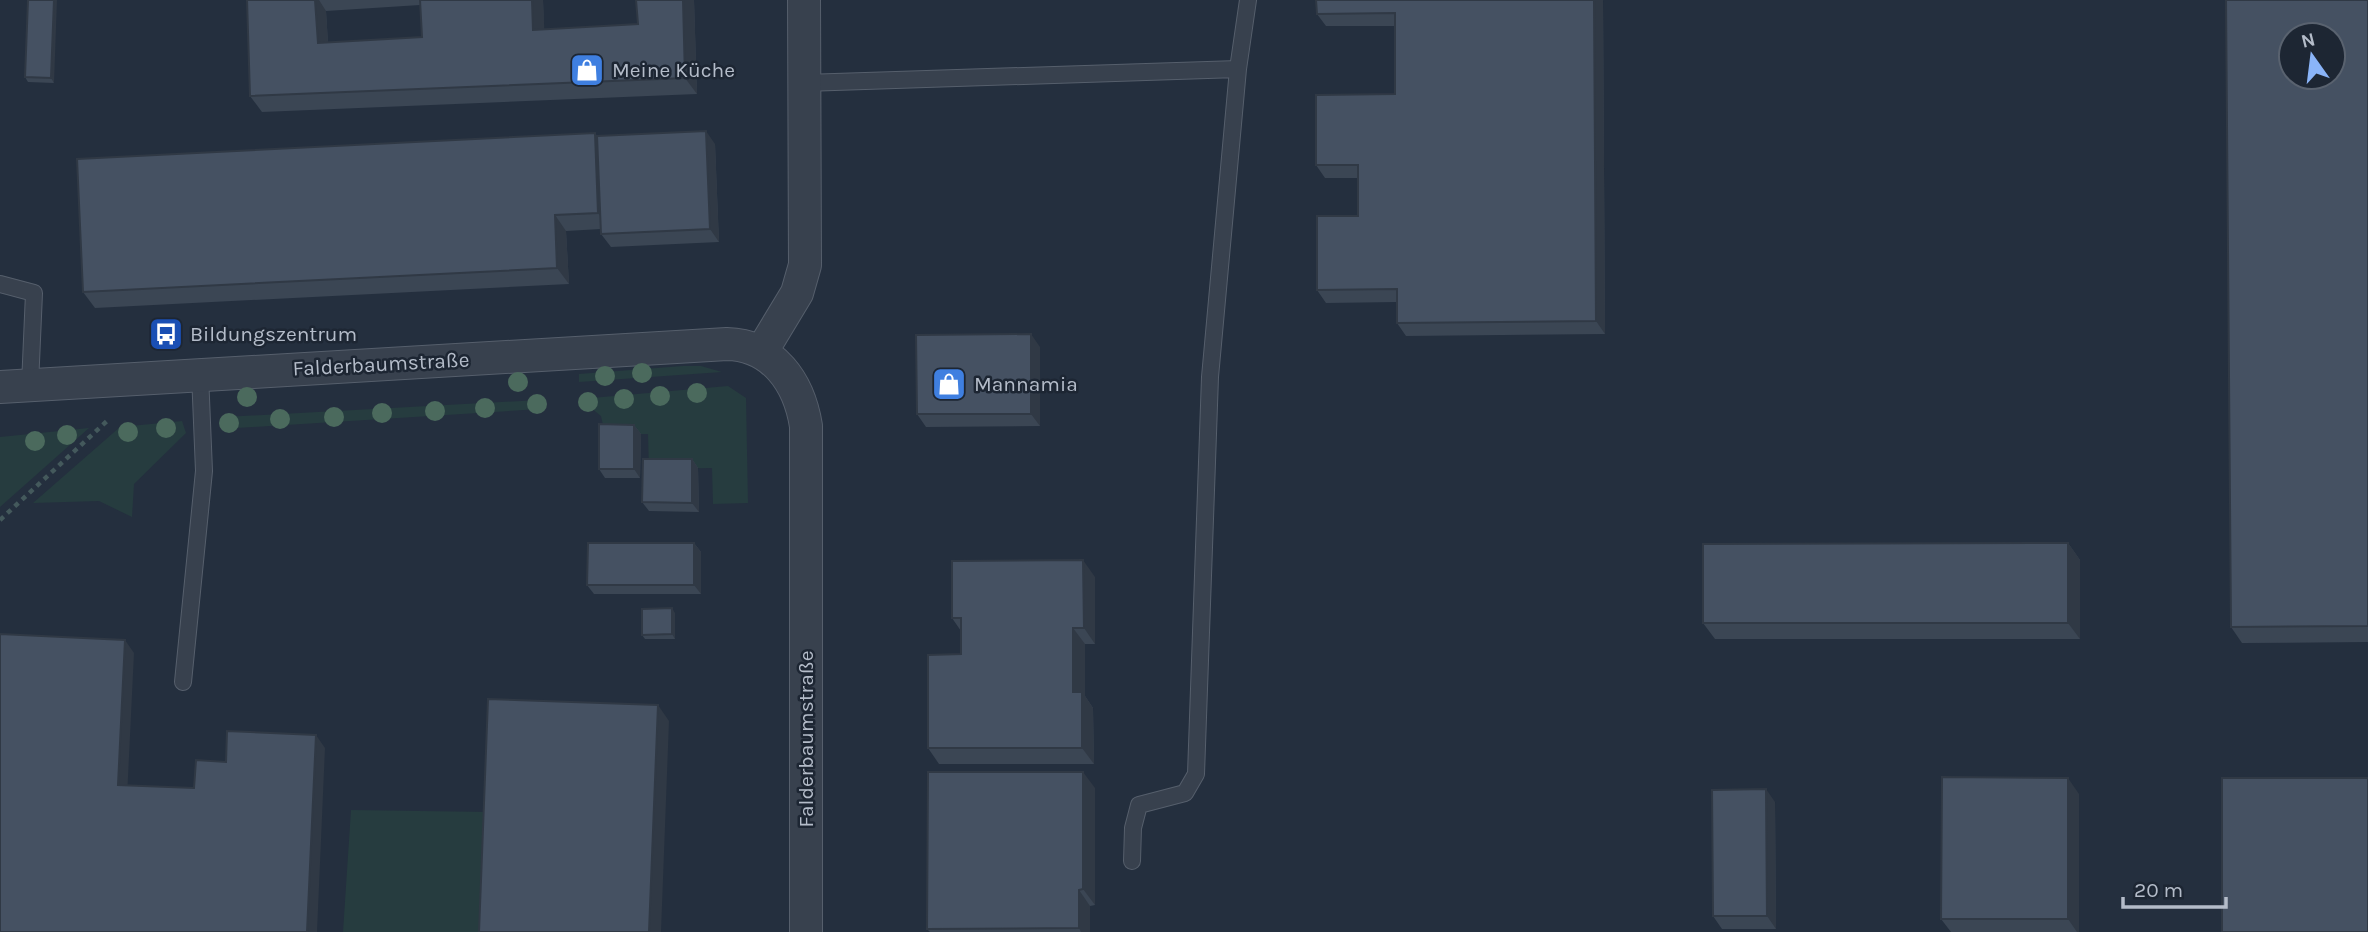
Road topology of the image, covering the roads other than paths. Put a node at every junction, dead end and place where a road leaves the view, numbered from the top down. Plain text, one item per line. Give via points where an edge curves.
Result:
1 (804, 0) edge
2 (1248, 0) edge
3 (1238, 69) junction
4 (804, 83) junction
5 (0, 284) edge
6 (762, 351) junction
7 (200, 374) junction
8 (15, 386) edge
9 (183, 682) dead end
10 (1132, 861) dead end
11 (806, 932) edge

1 - 4 street
2 - 3 lane
3 - 4 lane
3 - 10 lane via 1210,377 1196,774 1185,793 1139,806
4 - 6 street via 806,265 797,293
5 - 8 lane via 34,293
6 - 7 street, Falderbaumstraße via 727,344
6 - 11 street, Falderbaumstraße via 794,387 806,426
7 - 8 street, Falderbaumstraße
7 - 9 lane via 204,471

